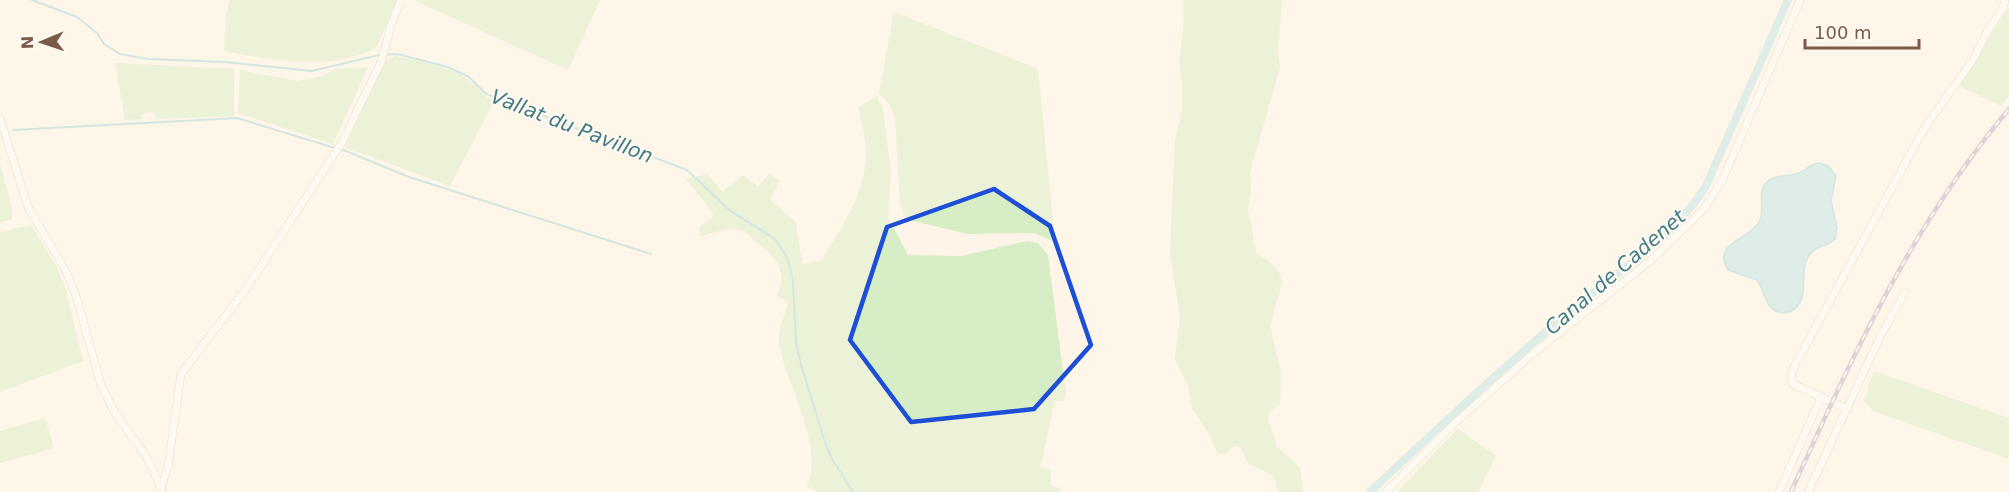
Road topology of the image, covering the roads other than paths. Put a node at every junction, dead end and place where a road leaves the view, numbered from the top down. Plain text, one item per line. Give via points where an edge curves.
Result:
1 (401, 0) edge
2 (1800, 0) edge
3 (2005, 0) edge
4 (0, 118) edge
5 (1905, 292) dead end
6 (1821, 397) junction
7 (1848, 409) junction
8 (162, 490) edge
9 (1386, 492) edge
10 (1779, 492) edge
11 (1808, 492) edge

1 - 8 street via 382,60 341,144 246,289 181,374
2 - 9 street via 1722,181 1703,210 1650,261 1527,359 1456,422
3 - 6 street via 1974,58 1924,129 1794,367 1793,384
4 - 8 street via 28,207 67,273 101,385 115,413 146,456
5 - 7 street via 1884,328
6 - 7 street
6 - 10 street
7 - 11 street

